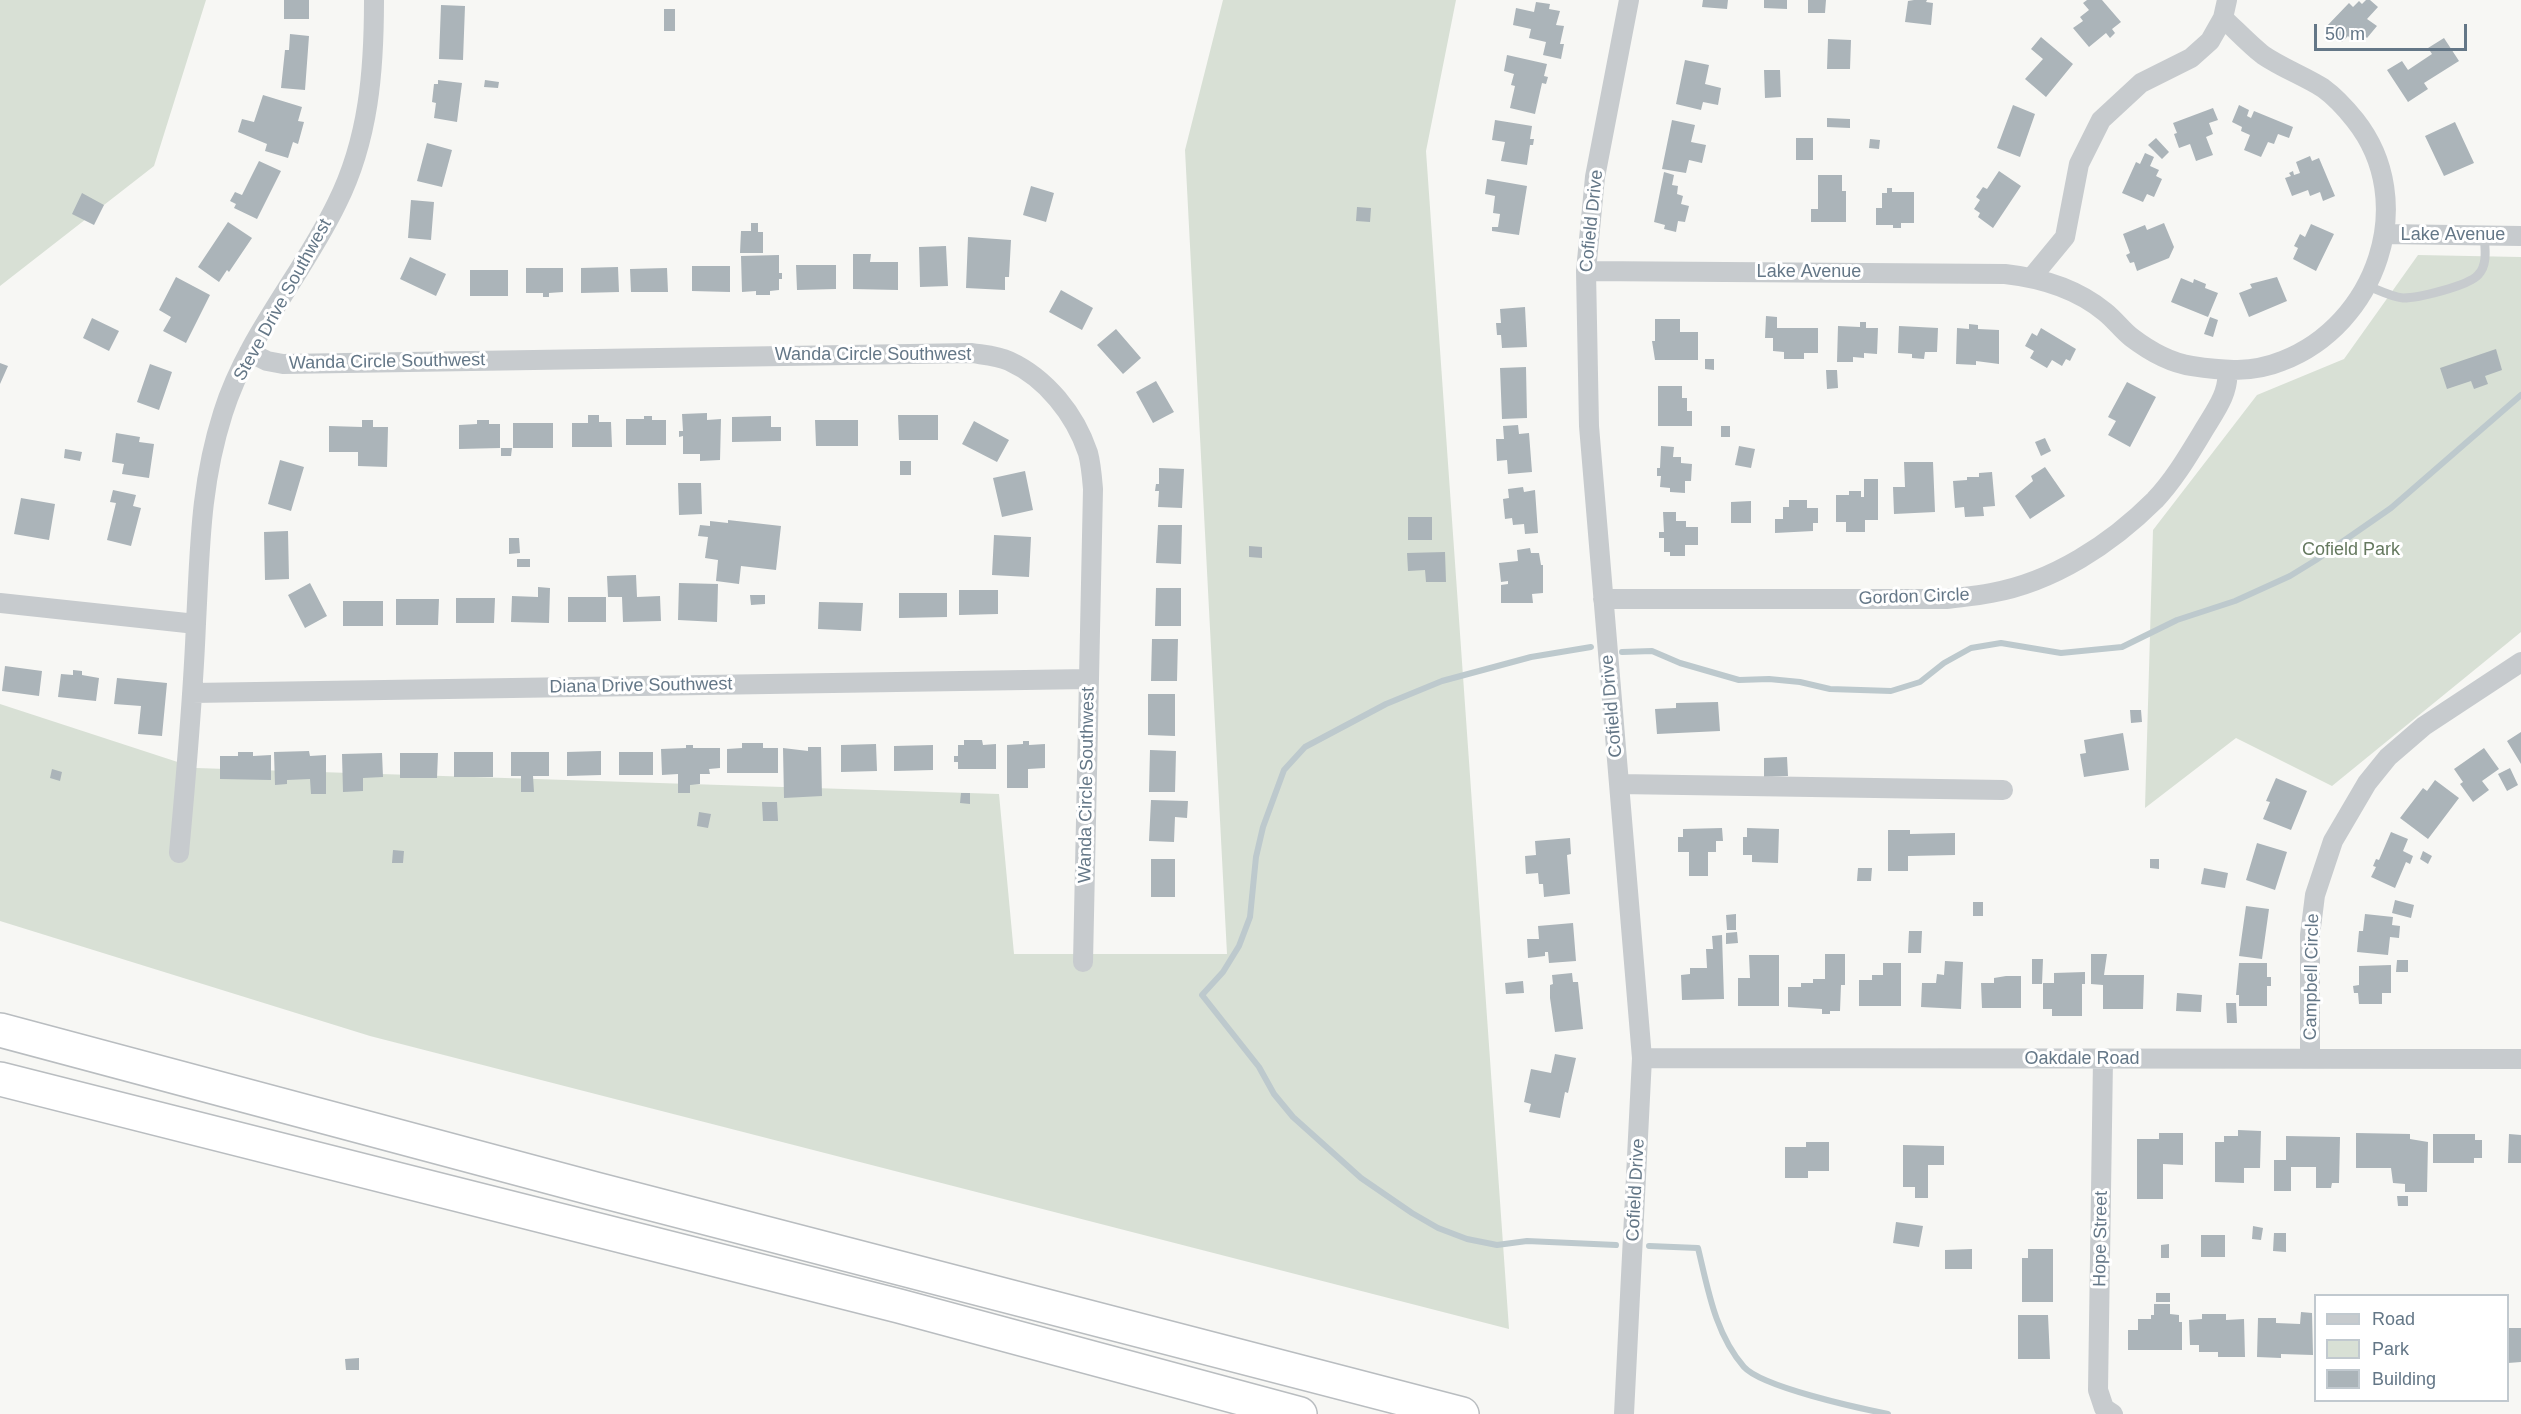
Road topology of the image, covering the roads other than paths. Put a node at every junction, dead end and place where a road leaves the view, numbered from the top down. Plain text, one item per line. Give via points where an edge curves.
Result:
1 (374, 0) edge
2 (1629, 0) edge
3 (2225, 9) edge
4 (2384, 234) junction
5 (2484, 235) junction
6 (2521, 236) edge
7 (1586, 271) junction
8 (2032, 277) junction
9 (2368, 286) junction
10 (249, 352) junction
11 (2227, 371) junction
12 (1603, 599) junction
13 (0, 603) edge
14 (196, 624) junction
15 (2521, 662) edge
16 (1089, 679) junction
17 (192, 693) junction
18 (1619, 784) junction
19 (2004, 790) dead end
20 (179, 853) dead end
21 (1083, 962) dead end
22 (0, 1030) edge
23 (2310, 1057) junction
24 (1642, 1058) junction
25 (2103, 1059) junction
26 (2521, 1059) edge
27 (0, 1078) edge
28 (1300, 1414) edge
29 (1462, 1414) edge
30 (1624, 1414) edge
31 (2113, 1414) edge

1 - 10 street, Steve Drive Southwest via 374,53 356,159 337,203
2 - 7 street, Cofield Drive via 1595,177
3 - 4 street, Lake Avenue via 2264,56 2325,90 2355,121 2381,175
3 - 8 street via 2210,41 2191,58 2141,83 2101,120 2079,164 2065,237
4 - 5 street, Lake Avenue
4 - 9 street, Lake Avenue
5 - 6 street, Lake Avenue
5 - 9 lane via 2483,265 2477,276 2465,282 2402,298
7 - 8 street, Lake Avenue
7 - 12 street, Cofield Drive via 1589,426
8 - 11 street, Lake Avenue via 2085,298 2130,337 2158,355 2189,366
9 - 11 street, Lake Avenue via 2353,310 2330,334 2283,361
10 - 14 street, Steve Drive Southwest via 223,411 207,473 200,526
10 - 16 street, Wanda Circle Southwest via 283,364 972,353 1007,360 1036,376 1061,403 1078,428 1089,455 1093,489
11 - 12 street, Gordon Circle via 2221,401 2181,467 2156,499 2101,547 2037,580 1992,593 1946,599
12 - 18 street, Cofield Drive
13 - 14 street
14 - 17 street, Steve Drive Southwest
15 - 23 street, Campbell Circle via 2424,726 2388,757 2367,783 2333,841 2315,895 2310,935
16 - 17 street, Diana Drive Southwest
16 - 21 street, Wanda Circle Southwest
17 - 20 street, Steve Drive Southwest
18 - 19 street
18 - 24 street, Cofield Drive
22 - 29 highway via 595,1190
23 - 25 street, Oakdale Road
23 - 26 street, Oakdale Road
24 - 25 street, Oakdale Road
24 - 30 street, Cofield Drive
25 - 31 street, Hope Street via 2098,1390 2104,1408
27 - 28 highway via 899,1306

